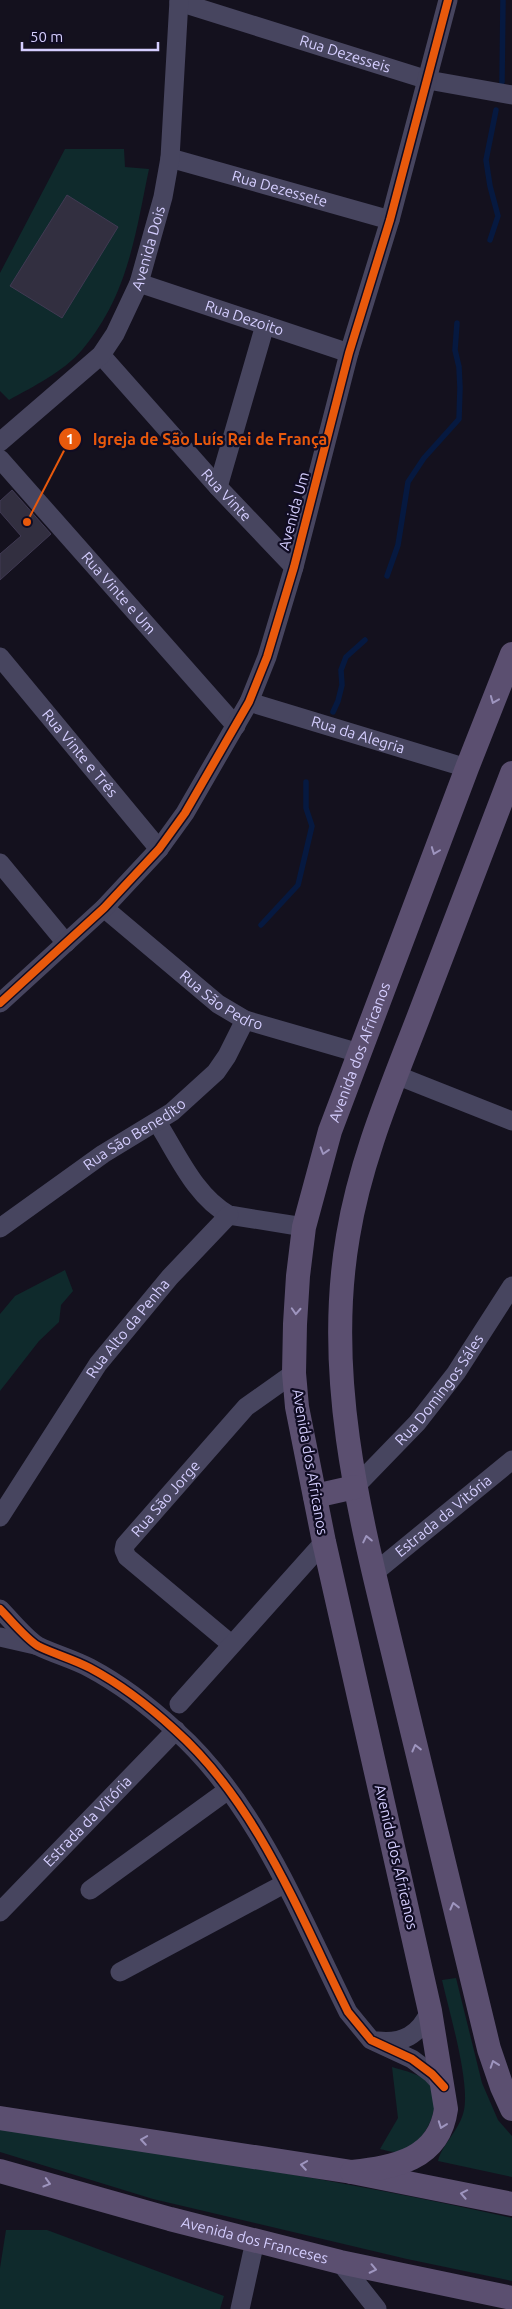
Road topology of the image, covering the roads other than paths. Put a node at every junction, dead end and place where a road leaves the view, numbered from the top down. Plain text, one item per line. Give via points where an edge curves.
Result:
1 (448, 0) edge
2 (179, 1) edge
3 (428, 80) junction
4 (512, 95) edge
5 (170, 158) junction
6 (390, 220) junction
7 (139, 283) junction
8 (265, 325) junction
9 (350, 353) junction
10 (100, 355) junction
11 (0, 442) edge
12 (0, 459) edge
13 (218, 487) junction
14 (294, 567) junction
15 (512, 654) edge
16 (0, 657) edge
17 (249, 702) junction
18 (236, 726) junction
19 (467, 768) junction
20 (512, 774) edge
21 (159, 849) junction
22 (0, 863) edge
23 (104, 908) junction
24 (66, 943) junction
25 (0, 1003) edge
26 (245, 1020) junction
27 (359, 1053) junction
28 (396, 1075) junction
29 (512, 1121) edge
30 (157, 1122) junction
31 (230, 1215) junction
32 (304, 1227) junction
33 (0, 1228) edge
34 (512, 1286) edge
35 (294, 1373) junction
36 (512, 1460) edge
37 (355, 1486) junction
38 (315, 1496) junction
39 (0, 1516) edge
40 (324, 1542) junction
41 (374, 1573) junction
42 (0, 1609) edge
43 (0, 1638) edge
44 (231, 1644) junction
45 (37, 1645) junction
46 (179, 1704) dead end
47 (176, 1730) junction
48 (228, 1790) junction
49 (284, 1884) junction
50 (90, 1890) dead end
51 (0, 1912) edge
52 (120, 1972) dead end
53 (430, 2011) junction
54 (371, 2040) junction
55 (444, 2087) junction
56 (512, 2109) edge
57 (0, 2118) edge
58 (0, 2171) edge
59 (352, 2172) junction
60 (512, 2204) edge
61 (255, 2241) junction
62 (340, 2262) junction
63 (512, 2298) edge
64 (492, 2301) edge
65 (240, 2309) edge
66 (377, 2309) edge

1 - 3 street, Avenida Um
2 - 3 street, Rua Dezesseis
2 - 5 street, Avenida Dois
3 - 4 street, Rua Dezesseis
3 - 6 street, Avenida Um
5 - 6 street, Rua Dezessete
5 - 7 street, Avenida Dois via 163,197
6 - 9 street, Avenida Um
7 - 8 street, Rua Dezoito
7 - 10 street, Avenida Dois via 115,334
8 - 9 street, Rua Dezoito
8 - 13 street
9 - 14 street, Avenida Um
10 - 11 street, Avenida Dois
10 - 13 street, Rua Vinte
12 - 18 street, Rua Vinte e Um
13 - 14 street, Rua Vinte
14 - 17 street, Avenida Um
15 -> 19 main road, Avenida dos Africanos
16 - 21 street, Rua Vinte e Três
17 - 18 street, Avenida Um
17 - 19 street, Rua da Alegria
18 - 21 street, Avenida Um via 185,813
19 -> 27 main road, Avenida dos Africanos
20 - 28 main road
21 - 23 street, Avenida Um
22 - 24 street
23 - 24 street, Avenida Um
23 - 26 street, Rua São Pedro via 218,1004
24 - 25 street, Avenida Um
26 - 27 street, Rua São Pedro
26 - 30 street, Rua São Benedito via 216,1072
27 -> 32 main road, Avenida dos Africanos via 330,1131
28 - 29 street
28 - 37 main road via 356,1196 342,1280 341,1388
30 - 31 street via 202,1195
30 - 33 street, Rua São Benedito via 103,1154
31 - 32 street
31 - 39 street, Rua Alto da Penha via 124,1330 74,1399
32 -> 35 main road, Avenida dos Africanos via 298,1276
34 - 37 street, Rua Domingos Sáles via 456,1373 417,1423
35 - 38 main road, Avenida dos Africanos via 297,1407
35 - 44 street, Rua São Jorge via 246,1407 124,1545 127,1557
36 - 41 street, Estrada da Vitória
37 - 38 main road
41 -> 37 main road
38 - 40 main road, Avenida dos Africanos
40 - 44 street
40 - 53 main road, Avenida dos Africanos
56 -> 41 main road via 489,2049
42 - 45 street
43 - 45 street
44 - 46 street
45 - 47 street via 92,1669
47 - 48 street
47 - 51 street, Estrada da Vitória
48 - 49 street via 260,1833
48 - 50 street
49 - 52 street
49 - 54 street via 348,2012
53 - 54 street via 422,2026 405,2039 391,2042
53 - 55 main road, Avenida dos Africanos
54 - 55 street via 412,2059
55 -> 59 main road, Avenida dos Africanos via 444,2119 437,2137 425,2150 397,2165
59 -> 57 main road
58 -> 61 main road, Avenida dos Franceses
60 -> 59 main road
61 - 62 main road, Avenida dos Franceses
61 - 65 street
62 -> 64 main road, Avenida dos Franceses
62 - 66 street
63 - 64 main road, Avenida dos Franceses

